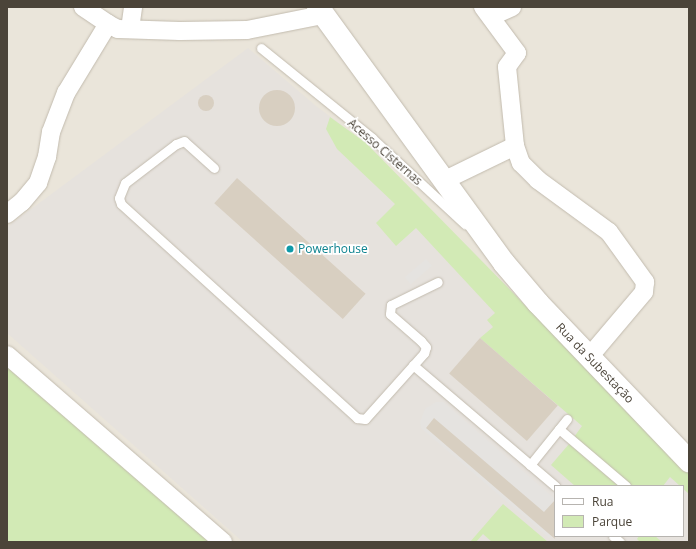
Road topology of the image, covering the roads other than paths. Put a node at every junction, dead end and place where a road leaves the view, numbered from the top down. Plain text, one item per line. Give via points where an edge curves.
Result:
1 (83, 7) edge
2 (132, 7) edge
3 (512, 7) edge
4 (320, 11) edge
5 (487, 12) edge
6 (108, 24) junction
7 (130, 29) junction
8 (261, 48) dead end
9 (515, 146) junction
10 (214, 168) dead end
11 (446, 180) junction
12 (7, 214) edge
13 (504, 263) junction
14 (438, 282) dead end
15 (7, 355) edge
16 (589, 357) junction
17 (413, 365) junction
18 (566, 420) dead end
19 (559, 429) junction
20 (689, 461) edge
21 (530, 465) junction
22 (554, 485) edge
23 (625, 485) edge
24 (223, 542) edge

1 - 6 street
2 - 7 street
3 - 5 street
4 - 7 street via 246,30
4 - 11 street, Rua da Subestação
5 - 9 street via 517,54 507,67
6 - 7 street
6 - 12 street via 66,92 51,132 47,157 38,183 22,202
8 - 13 lane, Acesso Cisternas via 372,138
9 - 11 street
9 - 16 street via 521,163 538,180 609,232 645,282 644,292 634,307
10 - 17 lane via 184,141 176,144 125,183 119,198 121,204 357,418 365,419
11 - 13 street, Rua da Subestação
13 - 16 street, Rua da Subestação
14 - 17 lane via 391,305 389,309 390,314 426,347
15 - 24 street
16 - 20 street, Rua da Subestação
17 - 21 lane
18 - 19 lane
19 - 21 lane
19 - 23 lane
21 - 22 lane

